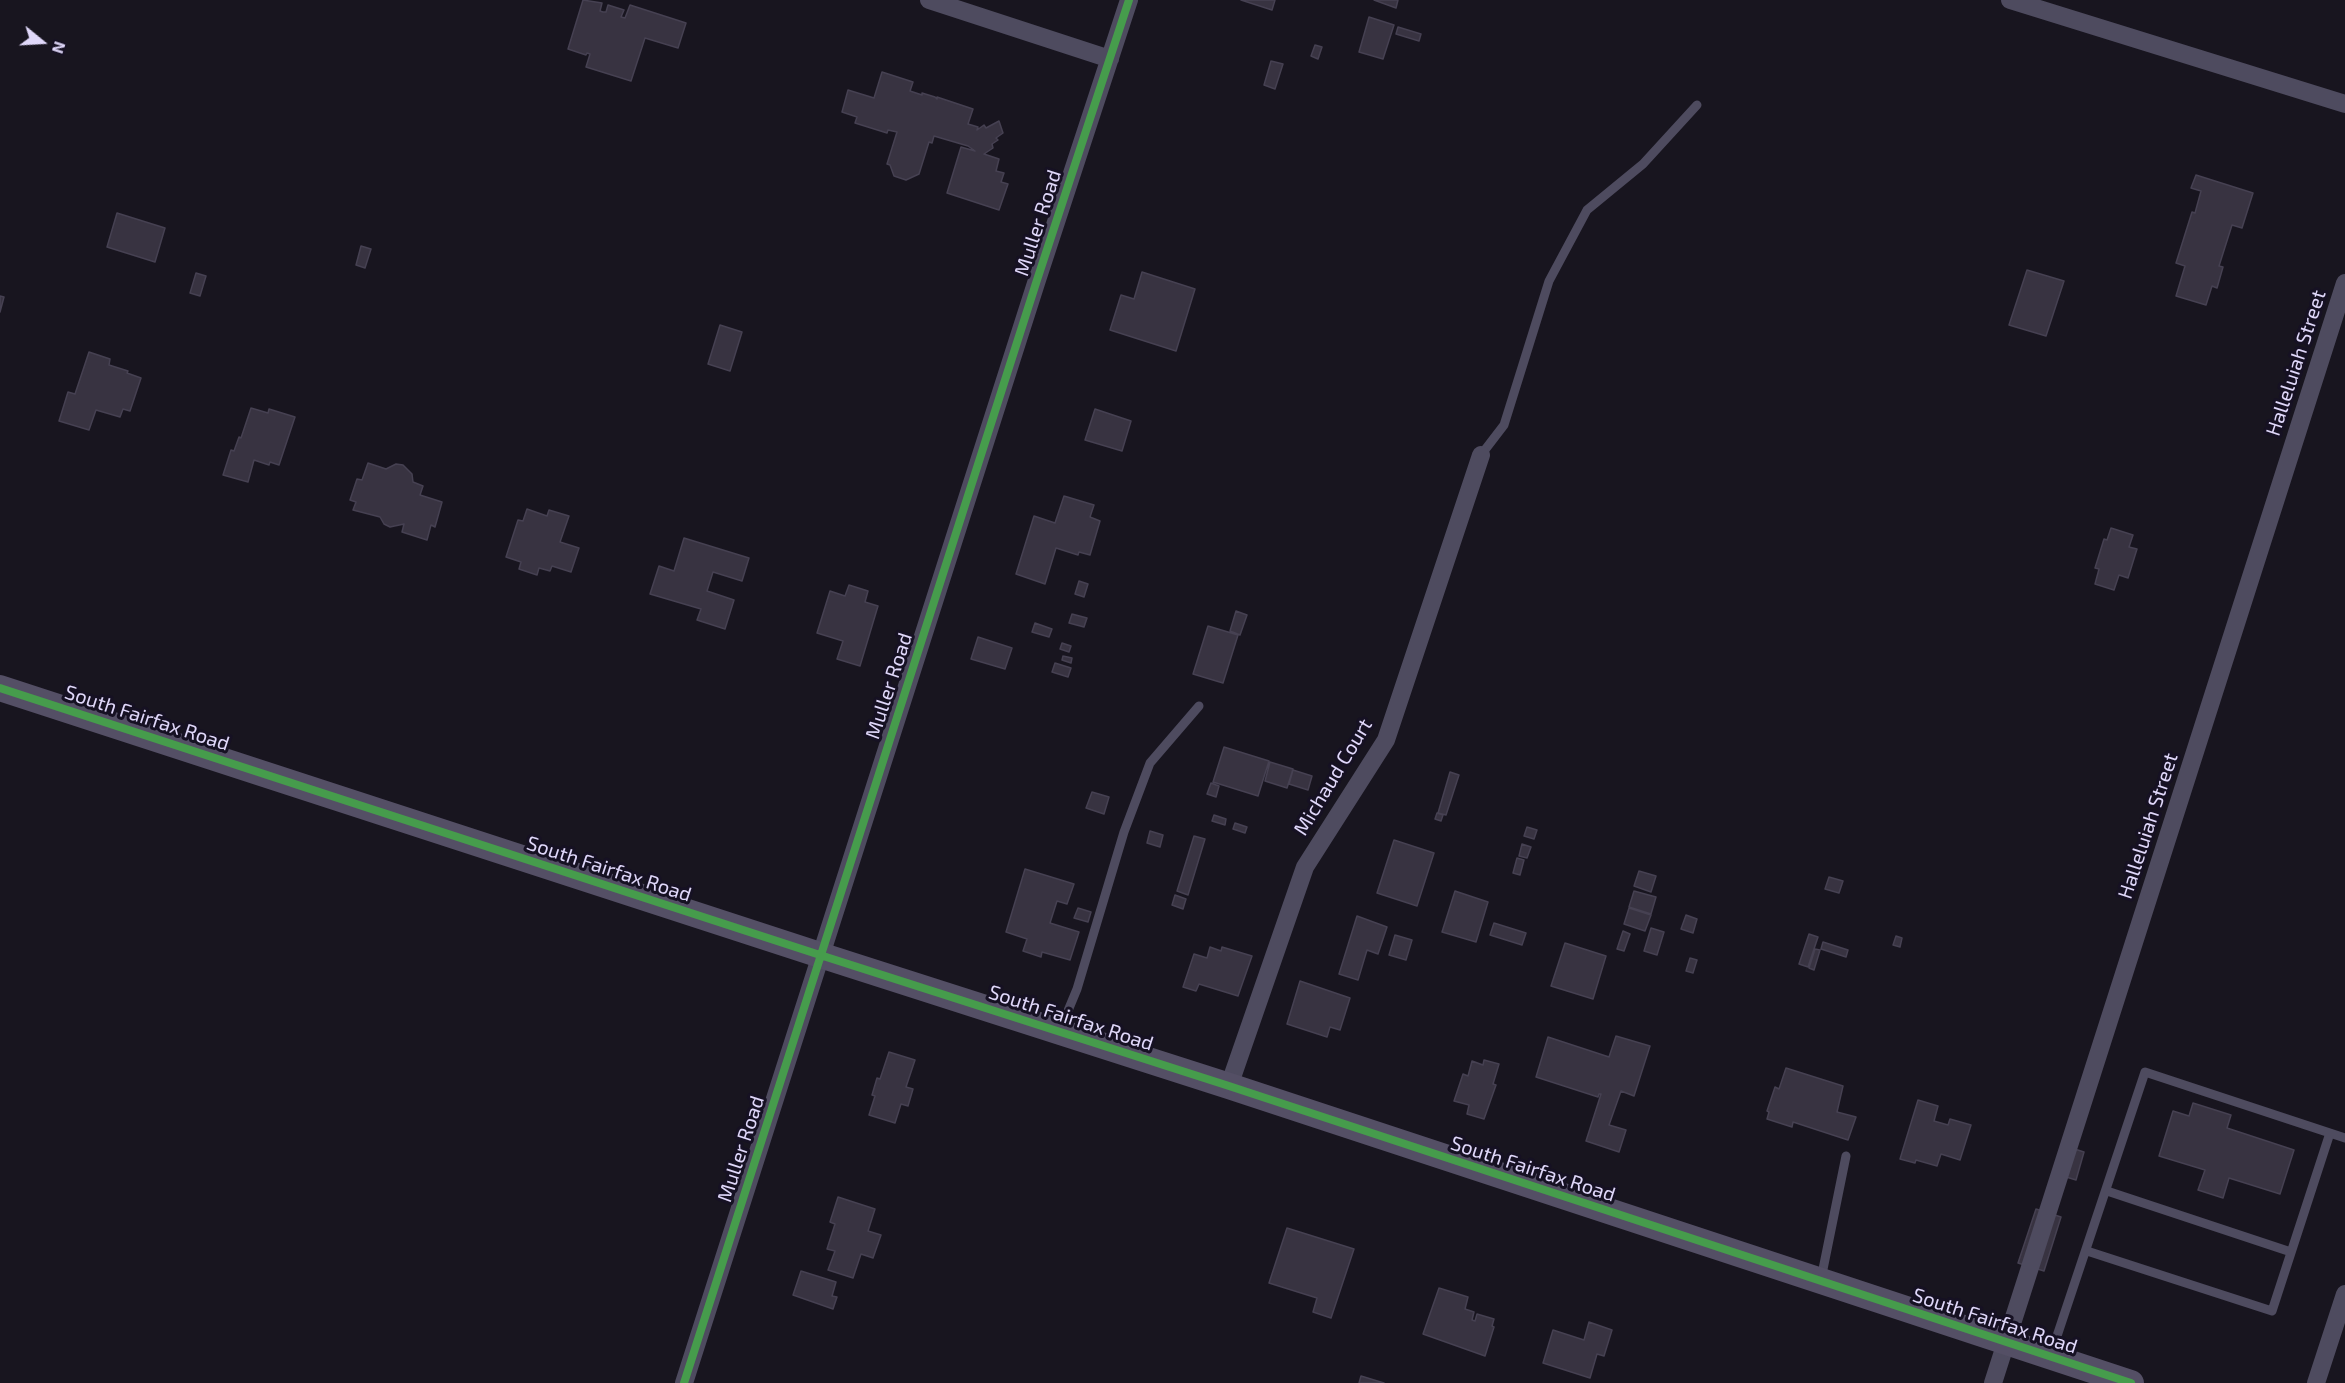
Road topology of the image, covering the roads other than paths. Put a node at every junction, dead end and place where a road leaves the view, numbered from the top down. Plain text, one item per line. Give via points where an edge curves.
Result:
1 (929, 0) edge
2 (1129, 0) edge
3 (2010, 0) edge
4 (1110, 59) junction
5 (2345, 104) edge
6 (1697, 105) dead end
7 (2345, 283) edge
8 (1481, 455) joint
9 (0, 688) edge
10 (1199, 706) dead end
11 (820, 956) junction
12 (1059, 1032) junction
13 (1229, 1086) junction
14 (2330, 1133) junction
15 (2345, 1138) edge
16 (1846, 1156) dead end
17 (2107, 1191) junction
18 (2087, 1251) junction
19 (2291, 1252) junction
20 (1820, 1281) junction
21 (2345, 1294) edge
22 (2006, 1342) junction
23 (2050, 1357) junction
24 (684, 1383) edge
25 (1993, 1383) edge
26 (2131, 1383) edge
27 (2316, 1383) edge

1 - 4 street
2 - 4 street, Muller Road
3 - 5 street
4 - 11 street, Muller Road
6 - 8 lane via 1643,164 1587,210 1549,281 1503,425
7 - 22 street, Halleluiah Street
8 - 13 street, Michaud Court via 1386,740 1305,867
9 - 11 street, South Fairfax Road
10 - 12 lane via 1150,763 1124,832 1077,989
11 - 12 street, South Fairfax Road
11 - 24 street, Muller Road
12 - 13 street, South Fairfax Road
13 - 20 street, South Fairfax Road
14 - 15 lane
14 - 17 lane via 2145,1072
14 - 19 lane
16 - 20 lane
17 - 18 lane
17 - 19 lane
18 - 19 lane via 2272,1311
18 - 23 lane
20 - 22 street, South Fairfax Road
21 - 27 street
22 - 23 street, South Fairfax Road
22 - 25 street, Halleluiah Street
23 - 26 street, South Fairfax Road

